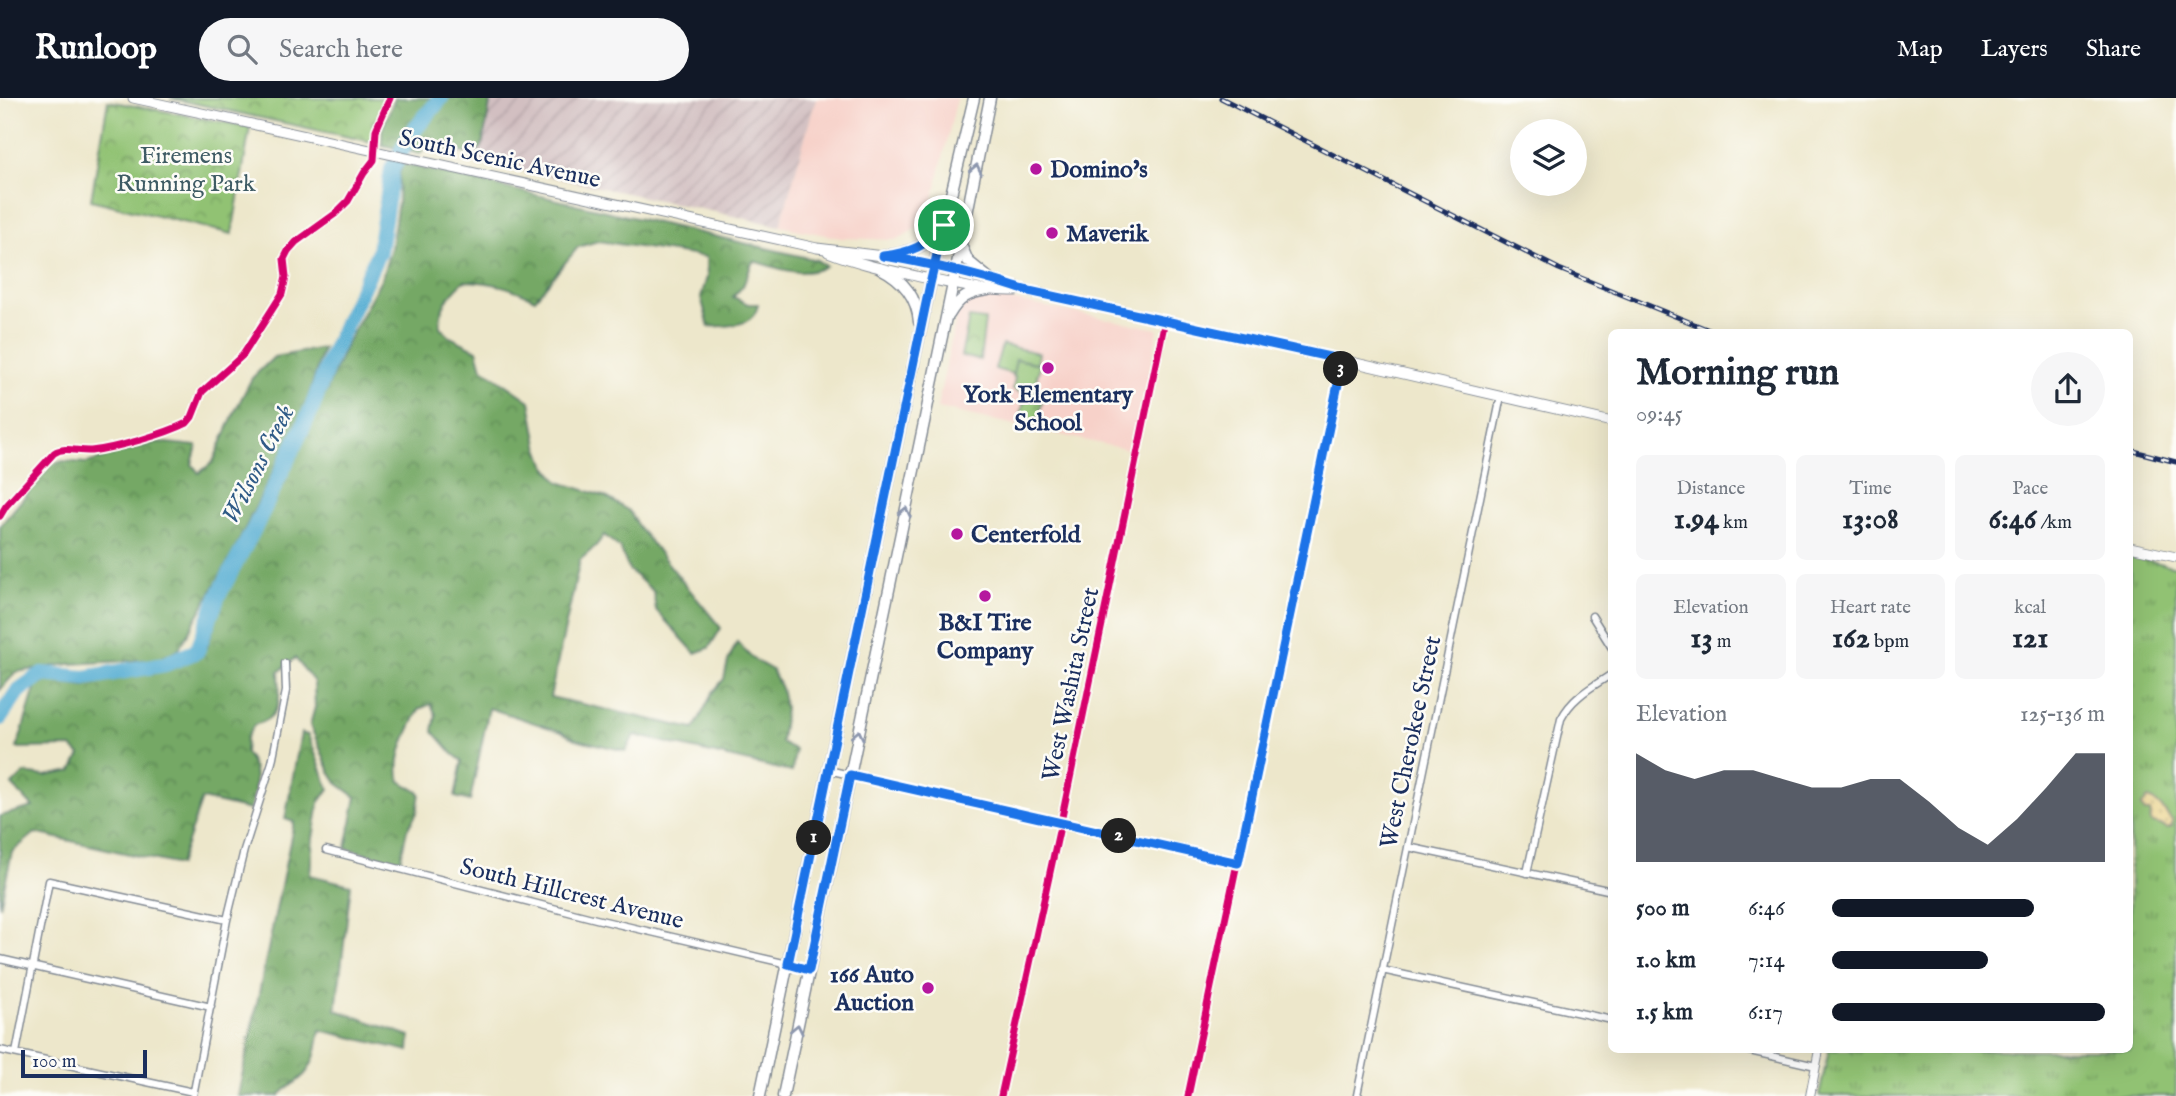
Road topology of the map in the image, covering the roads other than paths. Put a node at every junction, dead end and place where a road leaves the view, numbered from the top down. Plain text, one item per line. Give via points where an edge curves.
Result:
1 (133, 98) edge
2 (974, 98) edge
3 (990, 98) edge
4 (944, 225) junction
5 (961, 239) junction
6 (817, 248) junction
7 (883, 256) junction
8 (934, 266) junction
9 (880, 268) junction
10 (956, 271) junction
11 (931, 279) junction
12 (953, 284) junction
13 (989, 285) junction
14 (1165, 320) junction
15 (945, 324) junction
16 (920, 333) junction
17 (1343, 360) junction
18 (1501, 396) junction
19 (1608, 421) edge
20 (2133, 548) edge
21 (2176, 557) edge
22 (1592, 616) dead end
23 (1608, 642) edge
24 (285, 663) dead end
25 (1608, 677) edge
26 (828, 769) junction
27 (850, 775) junction
28 (1061, 822) junction
29 (1408, 847) junction
30 (326, 850) dead end
31 (1238, 863) junction
32 (1527, 873) junction
33 (1608, 890) edge
34 (227, 920) junction
35 (0, 959) edge
36 (788, 964) junction
37 (34, 967) junction
38 (809, 970) junction
39 (1382, 970) junction
40 (211, 1007) junction
41 (1608, 1019) edge
42 (0, 1050) edge
43 (1758, 1053) edge
44 (1818, 1053) edge
45 (16, 1054) junction
46 (1816, 1066) junction
47 (193, 1094) edge
48 (760, 1096) edge
49 (783, 1096) edge
50 (1002, 1096) edge
51 (1188, 1096) edge
52 (1358, 1096) edge
53 (1810, 1096) edge

1 - 6 main road, South Scenic Avenue
2 - 4 main road
5 -> 3 main road
4 - 7 main road via 924,245
4 - 8 main road
5 - 10 main road
5 - 13 main road via 964,256
6 - 7 main road, South Scenic Avenue
6 - 9 main road, South Scenic Avenue
7 - 8 main road, South Scenic Avenue
8 - 10 main road, South Scenic Avenue
8 - 11 main road
9 - 11 main road, South Scenic Avenue
9 - 16 main road via 909,290
10 - 12 main road
10 - 13 main road, South Scenic Avenue
11 - 12 main road, South Scenic Avenue
11 - 16 main road
12 - 13 main road, South Scenic Avenue
12 - 15 main road
13 - 14 main road, South Scenic Avenue
13 - 15 main road via 960,300
14 - 17 main road, South Scenic Avenue
14 - 28 street, West Washita Street
27 -> 15 main road
16 - 26 main road
17 - 18 main road, South Scenic Avenue
17 - 31 street
18 - 19 main road, South Scenic Avenue
18 - 29 street, West Cherokee Street
20 - 21 main road
22 - 23 street
24 - 34 street via 286,691 272,762
25 - 32 street via 1579,695 1561,719
26 - 27 street
26 - 36 main road
27 - 28 street
27 - 38 main road
28 - 31 street
28 - 50 street, West Washita Street
29 - 32 street
29 - 39 street, West Cherokee Street
30 - 36 street, South Hillcrest Avenue
31 - 51 street
32 - 33 street
34 - 37 street via 49,881
34 - 40 street
35 - 37 street
36 - 38 street, South Hillcrest Avenue
36 - 48 main road
37 - 40 street
37 - 45 street
49 -> 38 main road
39 - 41 street
39 - 52 street, West Cherokee Street
40 - 47 street
42 - 45 street
43 - 46 street
44 - 46 street
45 - 47 street
46 - 53 street

